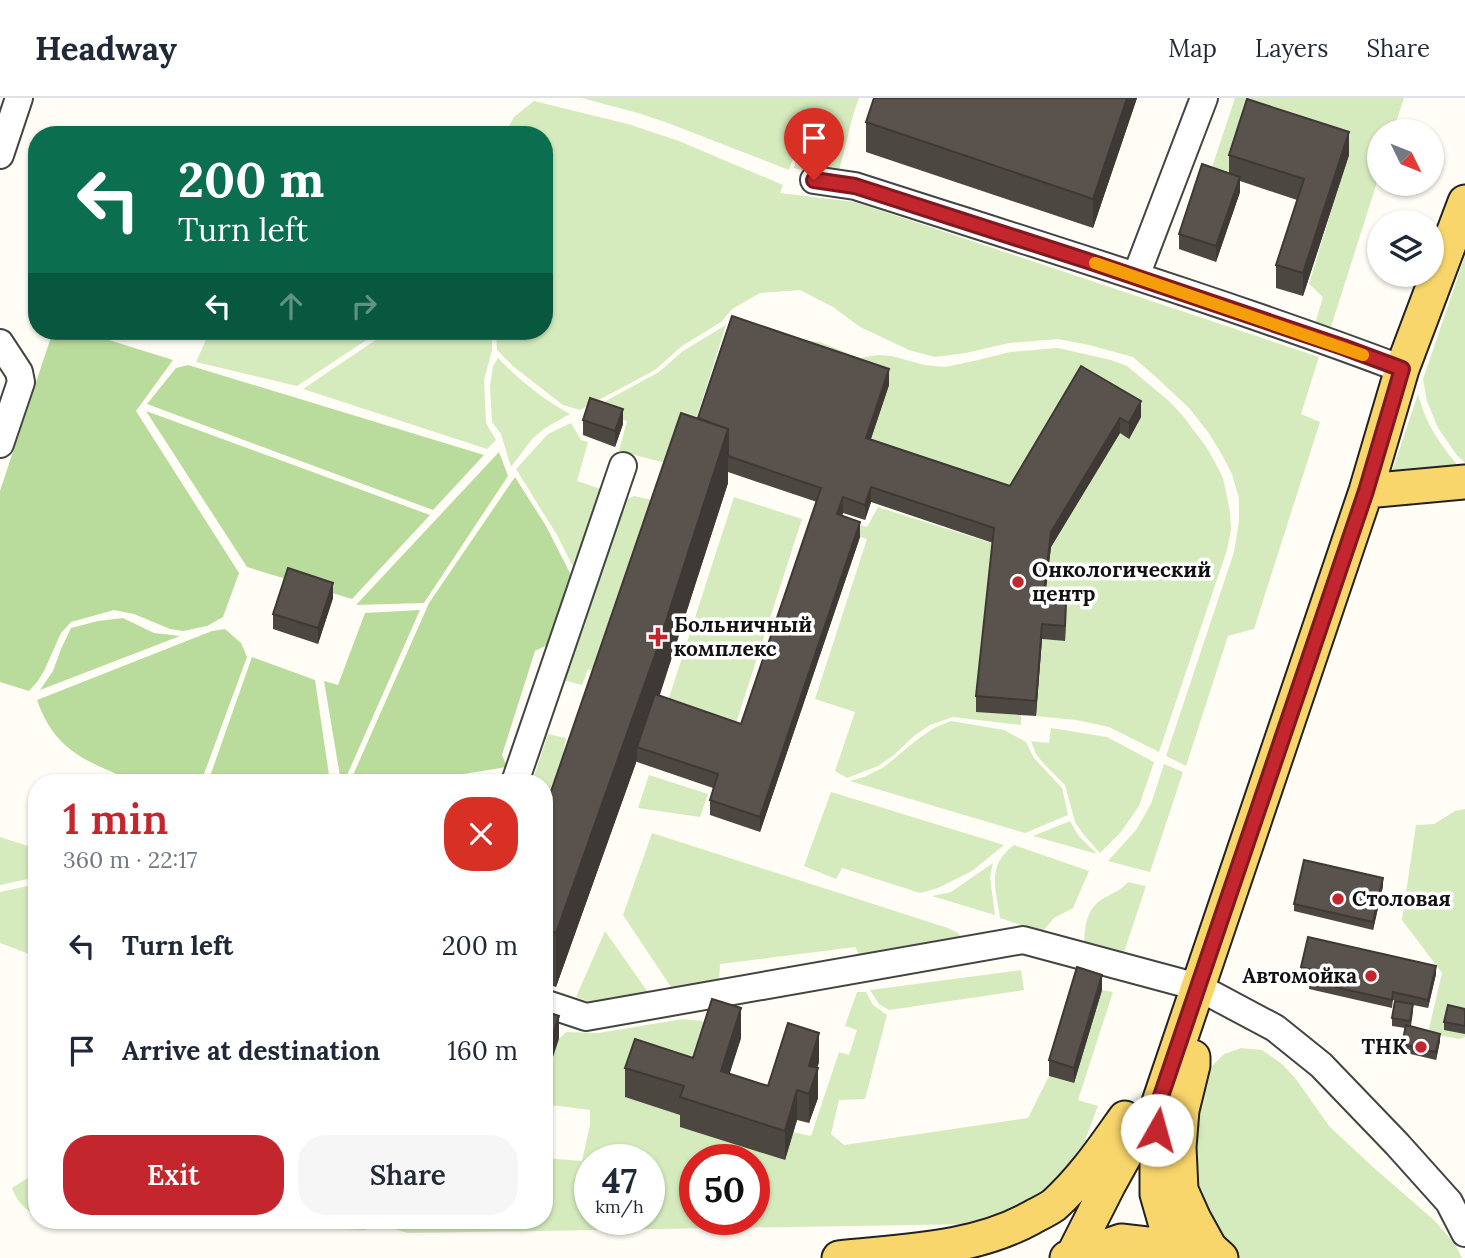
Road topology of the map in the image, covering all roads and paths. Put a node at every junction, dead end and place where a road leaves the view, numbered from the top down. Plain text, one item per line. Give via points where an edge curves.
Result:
1 (19, 98) edge
2 (1204, 98) edge
3 (0, 155) edge
4 (814, 180) dead end
5 (1465, 202) edge
6 (1136, 276) junction
7 (0, 343) edge
8 (1402, 369) junction
9 (0, 444) edge
10 (622, 466) dead end
11 (1465, 482) edge
12 (1366, 491) junction
13 (517, 774) edge
14 (1196, 993) junction
15 (553, 1006) edge
16 (1157, 1108) junction
17 (1465, 1233) edge
18 (839, 1258) edge
19 (1070, 1258) edge
20 (1174, 1258) edge
21 (1182, 1258) edge
22 (1221, 1258) edge

1 - 3 lane
2 - 6 lane
4 - 6 lane via 855,186
5 - 8 main road
6 - 8 lane
7 - 9 lane via 21,382
8 - 12 main road
10 - 13 lane
11 - 12 main road
12 - 14 main road
14 - 15 lane via 1023,940 586,1017
14 - 16 main road
14 - 17 lane via 1275,1028 1321,1065 1449,1202
14 - 18 main road via 1136,1103 1078,1180 1052,1206 1017,1226 975,1241
14 - 22 main road via 1193,1065 1179,1147 1181,1190 1204,1238
16 - 19 main road via 1130,1146
16 - 21 main road via 1157,1194 1169,1236
19 - 20 main road via 1121,1241 1147,1244

